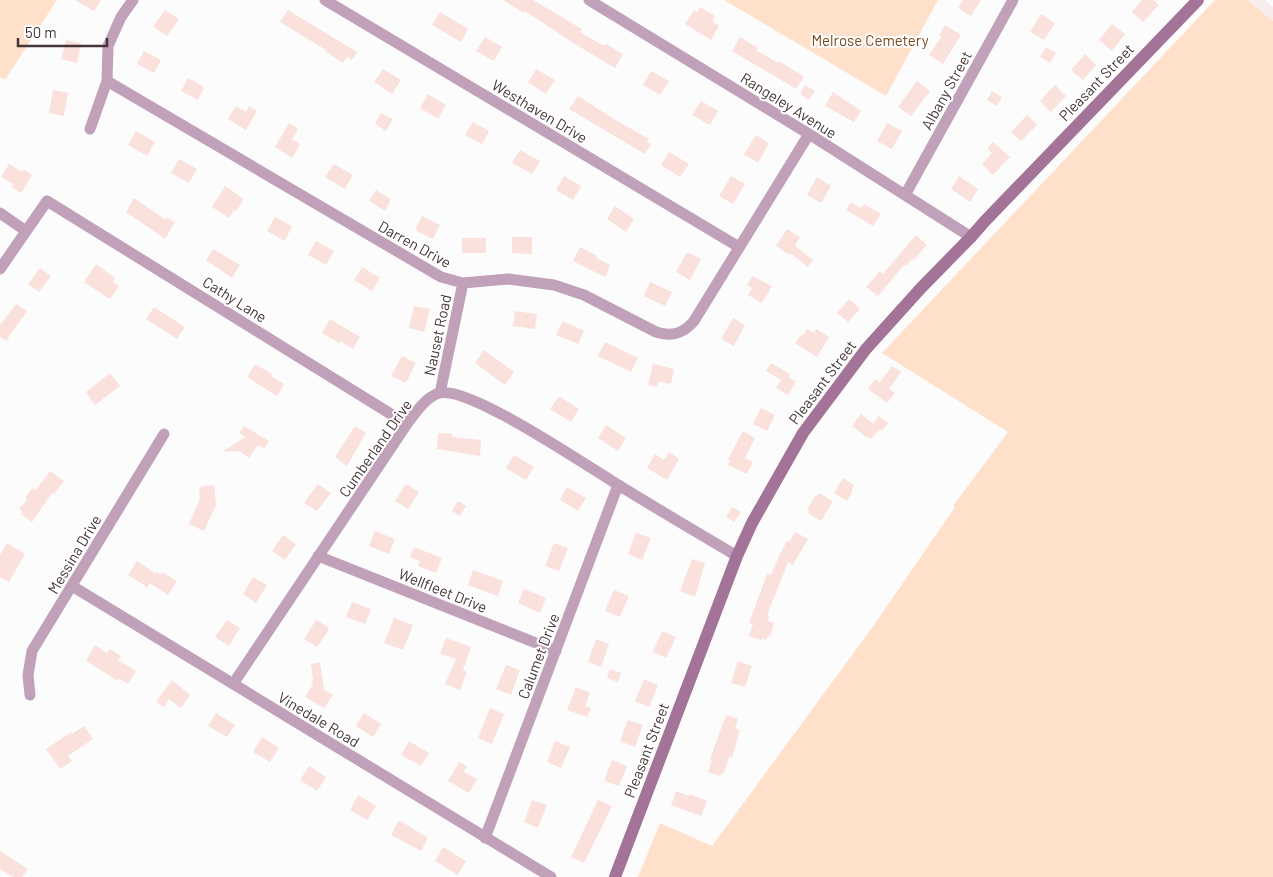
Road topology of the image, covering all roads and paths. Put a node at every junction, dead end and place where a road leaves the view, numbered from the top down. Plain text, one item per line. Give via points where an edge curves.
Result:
1 (133, 0) edge
2 (325, 0) edge
3 (589, 0) edge
4 (1013, 0) edge
5 (1198, 0) edge
6 (107, 81) junction
7 (90, 129) dead end
8 (809, 134) junction
9 (905, 194) junction
10 (0, 213) edge
11 (26, 231) junction
12 (972, 237) junction
13 (739, 247) junction
14 (0, 269) edge
15 (463, 283) junction
16 (440, 392) junction
17 (407, 424) junction
18 (164, 434) dead end
19 (618, 485) junction
20 (318, 556) junction
21 (737, 556) junction
22 (72, 586) junction
23 (556, 651) junction
24 (234, 684) junction
25 (30, 695) dead end
26 (486, 838) junction
27 (551, 877) edge
28 (615, 877) edge

1 - 6 street via 121,16 108,46
2 - 13 street, Westhaven Drive
3 - 8 street, Rangeley Avenue
4 - 9 street, Albany Street
5 - 12 main road, Pleasant Street
6 - 7 street
6 - 15 street, Darren Drive via 433,273
8 - 9 street, Rangeley Avenue
8 - 13 street, Darren Drive
9 - 12 street, Rangeley Avenue
10 - 11 street
11 - 14 street
11 - 17 street, Cathy Lane via 47,201
12 - 21 main road, Pleasant Street via 866,349 803,433
13 - 15 street, Darren Drive via 694,321 676,334 656,332 584,296 554,285 508,279
15 - 16 street, Nauset Road
16 - 17 street, Cumberland Drive via 422,405
16 - 19 street via 459,396 516,421
17 - 20 street, Cumberland Drive
18 - 22 street, Messina Drive
19 - 21 street
19 - 23 street, Calumet Drive
20 - 23 street, Wellfleet Drive
20 - 24 street, Cumberland Drive
21 - 28 main road, Pleasant Street
22 - 24 street, Vinedale Road
22 - 25 street, Messina Drive via 32,651 28,675
23 - 26 street, Calumet Drive
24 - 26 street, Vinedale Road
26 - 27 street, Vinedale Road

